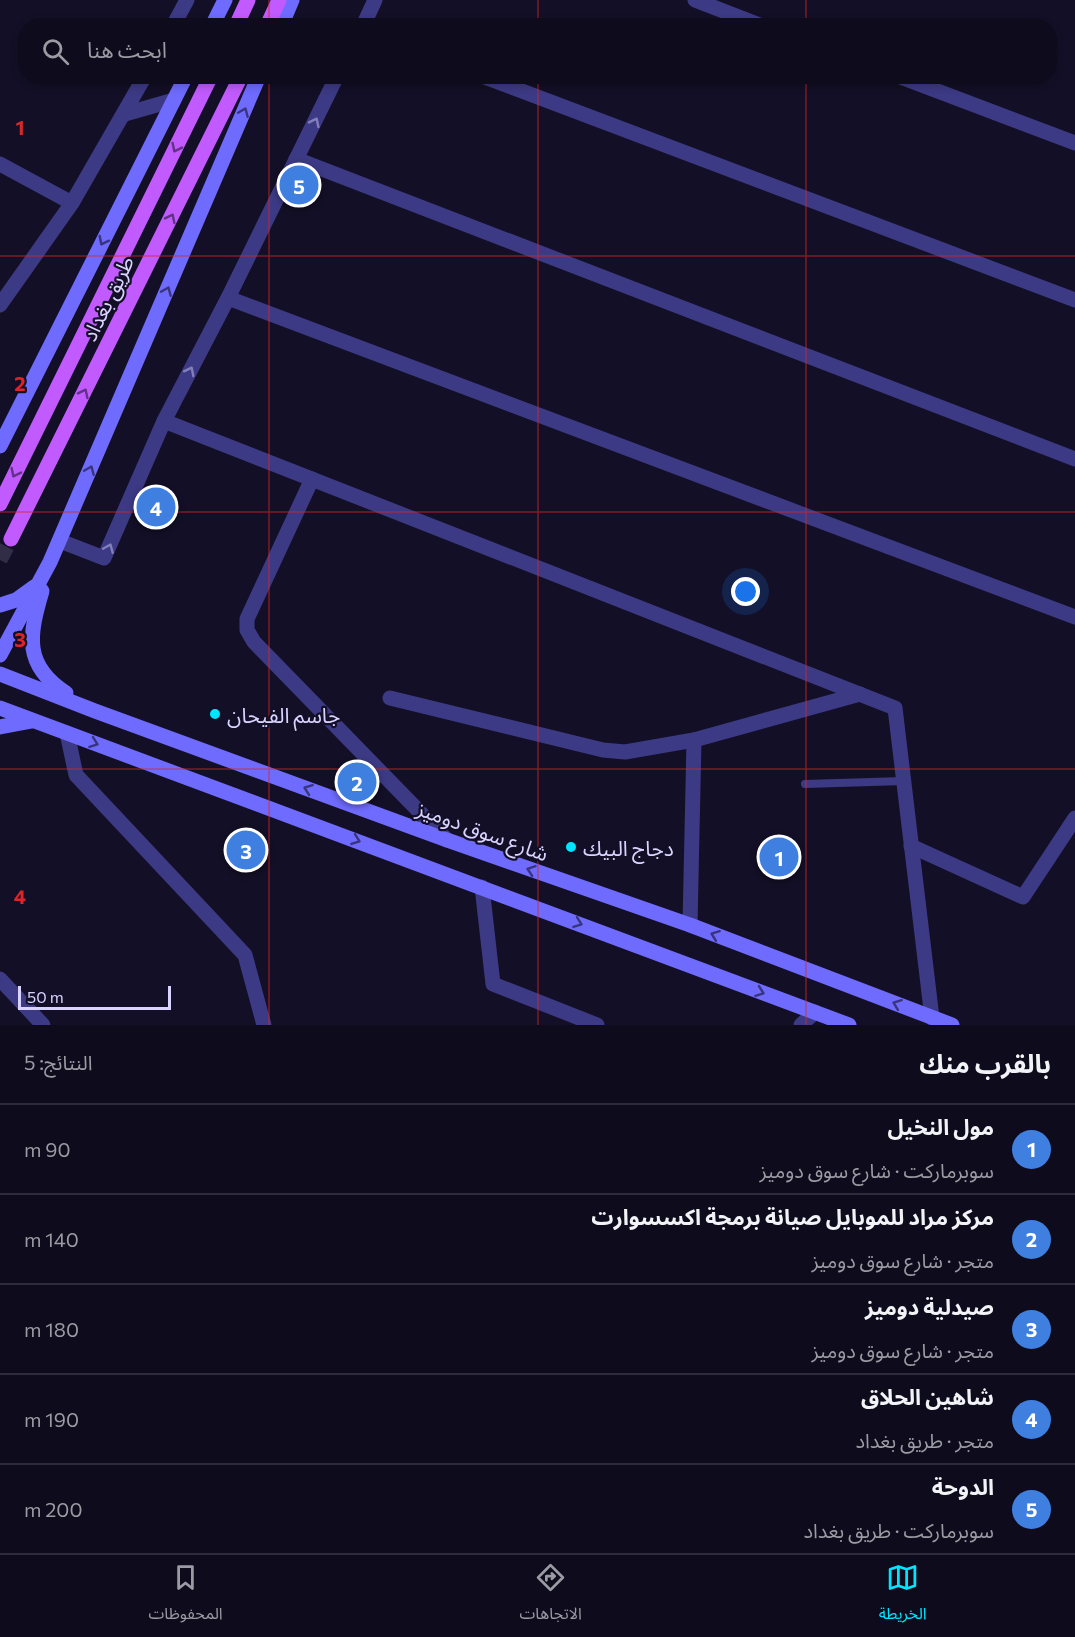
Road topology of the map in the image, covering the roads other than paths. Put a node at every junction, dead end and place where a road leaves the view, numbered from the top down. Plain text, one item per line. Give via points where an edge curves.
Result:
1 (187, 0) edge
2 (225, 0) edge
3 (249, 0) edge
4 (279, 0) edge
5 (292, 0) edge
6 (375, 0) edge
7 (694, 0) edge
8 (177, 18) edge
9 (216, 18) edge
10 (240, 18) edge
11 (271, 18) edge
12 (284, 18) edge
13 (367, 18) edge
14 (741, 18) edge
15 (141, 84) edge
16 (182, 84) edge
17 (207, 84) edge
18 (237, 84) edge
19 (256, 84) edge
20 (333, 84) edge
21 (503, 84) edge
22 (919, 84) edge
23 (174, 100) junction
24 (125, 114) junction
25 (1075, 143) edge
26 (296, 159) junction
27 (0, 164) edge
28 (72, 203) junction
29 (2, 296) edge
30 (228, 298) junction
31 (1075, 300) edge
32 (164, 421) junction
33 (0, 446) edge
34 (1075, 459) edge
35 (312, 479) junction
36 (0, 504) edge
37 (11, 539) tunnel mouth
38 (60, 541) junction
39 (50, 562) junction
40 (0, 604) edge
41 (1075, 617) edge
42 (0, 655) edge
43 (0, 674) edge
44 (860, 694) junction
45 (390, 698) dead end
46 (0, 708) edge
47 (95, 711) junction
48 (34, 720) junction
49 (0, 727) edge
50 (67, 733) junction
51 (693, 740) junction
52 (904, 781) junction
53 (806, 784) dead end
54 (1075, 818) edge
55 (447, 840) junction
56 (911, 846) junction
57 (482, 887) junction
58 (690, 925) junction
59 (0, 979) edge
60 (815, 1012) junction
61 (932, 1018) junction
62 (43, 1025) edge
63 (264, 1025) edge
64 (597, 1025) edge
65 (801, 1025) edge
66 (849, 1025) edge
67 (952, 1025) edge

1 - 8 street
2 - 9 main road
3 - 10 main road
4 - 11 main road
5 - 12 main road
6 - 13 street
7 - 14 street
15 - 24 street
16 - 23 main road
17 -> 36 main road, طريق بغداد
37 -> 18 main road, طريق بغداد
38 -> 19 main road
26 -> 20 street
21 - 31 street
22 - 25 street
23 - 24 street
23 -> 33 main road
24 - 28 street
26 - 30 street
26 - 34 street
27 - 28 street
28 - 29 street
32 -> 30 street
30 - 41 street
32 - 35 street
38 -> 32 street via 104,558
35 - 44 street
35 - 55 street via 247,619 247,630 254,642
38 - 39 main road
39 - 40 main road via 30,592
39 - 42 main road
39 - 47 main road via 34,621 34,656 49,681
43 - 47 main road, شارع سوق دوميز
44 - 51 street
44 - 52 street via 895,708
45 - 51 street via 603,750 625,752
46 - 48 main road
55 -> 47 main road, شارع سوق دوميز
48 - 49 main road
48 - 50 main road
50 -> 57 main road
50 - 63 street via 76,775 244,955
51 - 58 street
52 - 53 lane
52 - 56 street
54 - 56 street via 1023,897
58 -> 55 main road, شارع سوق دوميز
56 - 61 street
57 -> 60 main road
57 - 64 street via 493,984
61 -> 58 main road, شارع سوق دوميز
59 - 62 street
60 - 65 street
60 - 66 main road
61 - 67 main road, شارع سوق دوميز

